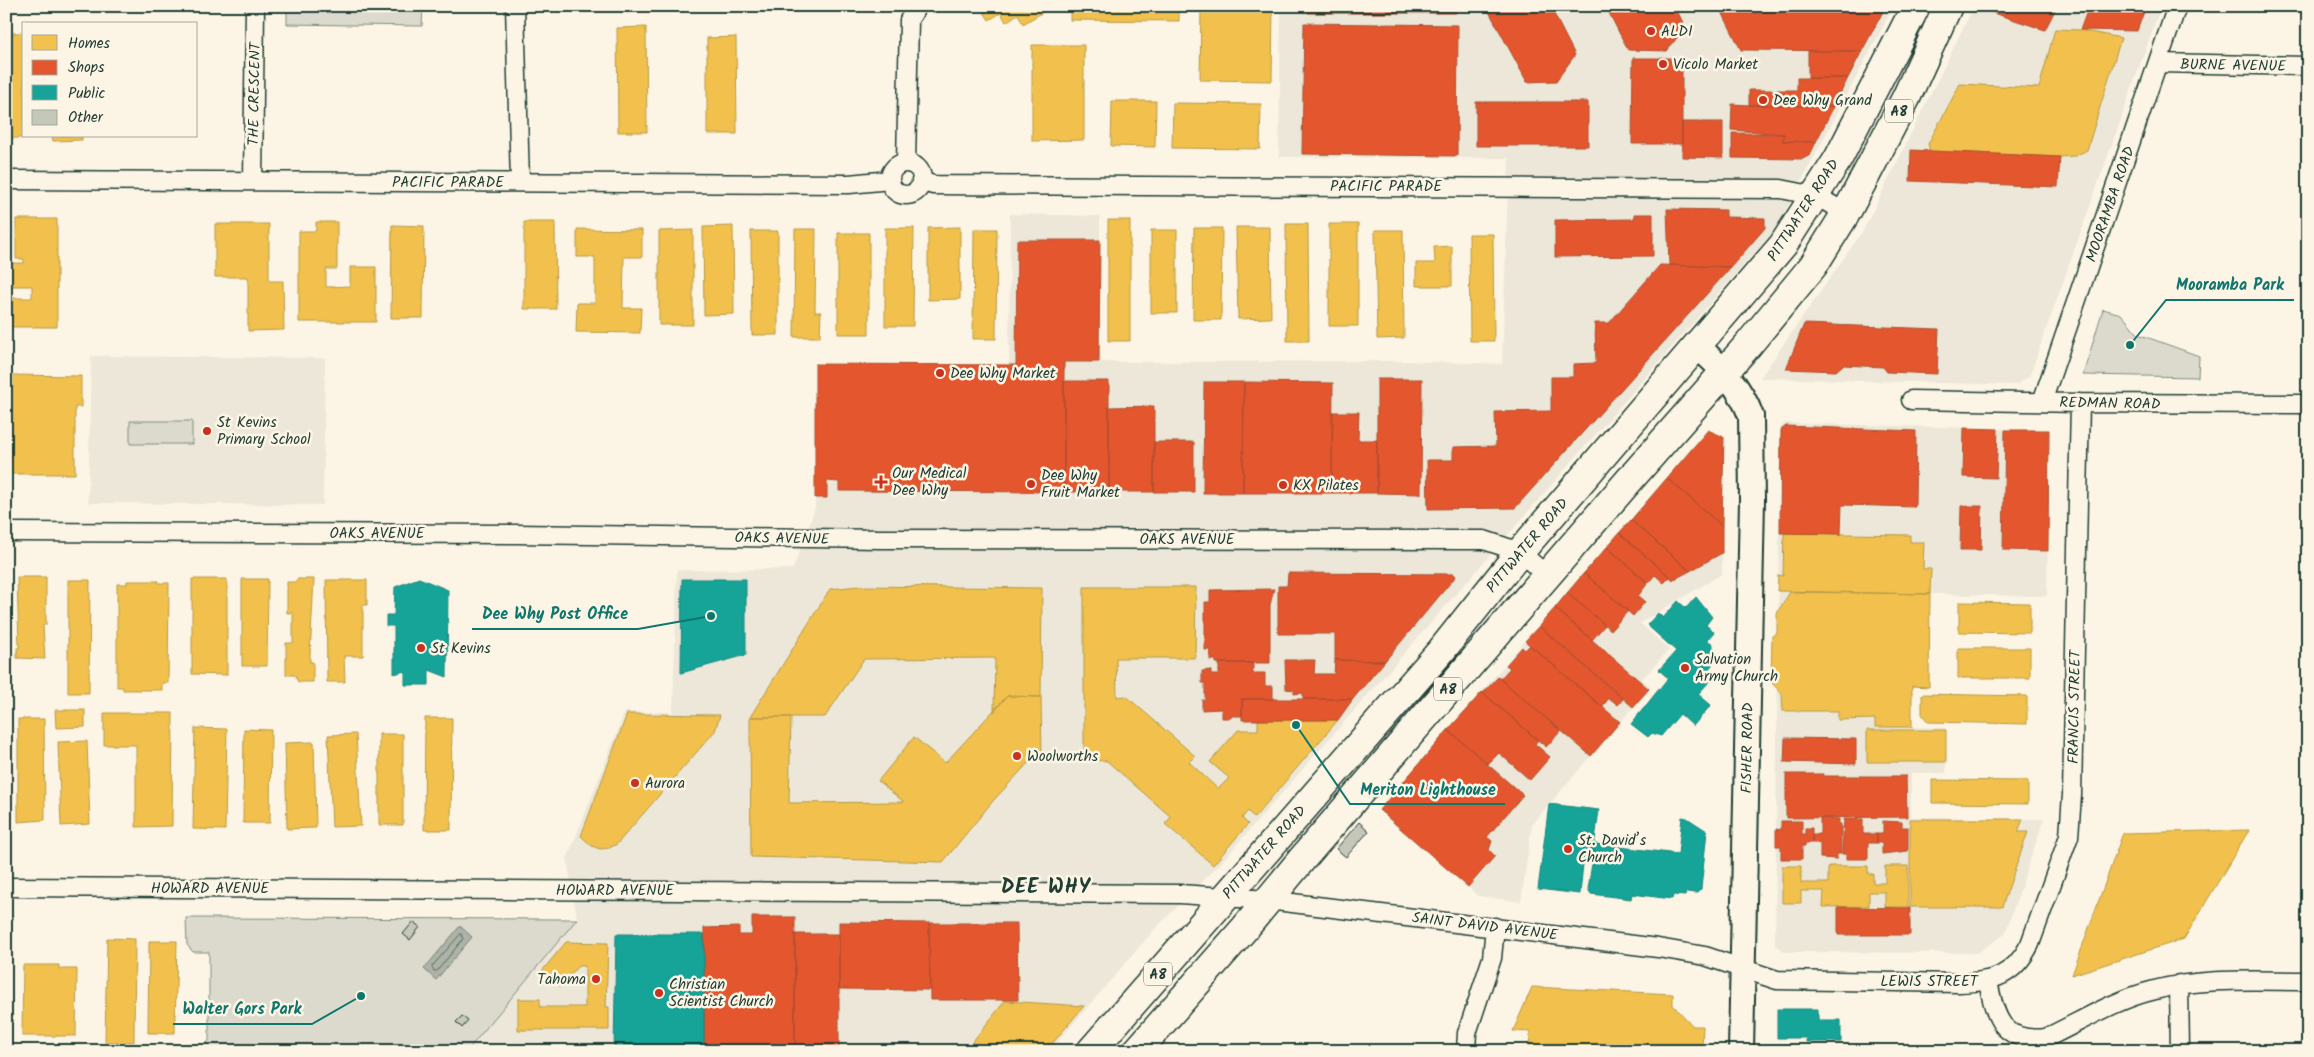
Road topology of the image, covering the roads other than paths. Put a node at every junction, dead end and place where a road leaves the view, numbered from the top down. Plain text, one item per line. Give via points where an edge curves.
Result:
1 (255, 6) edge
2 (515, 6) edge
3 (916, 6) edge
4 (1916, 6) edge
5 (1948, 6) edge
6 (2177, 6) edge
7 (2158, 63) junction
8 (2308, 66) edge
9 (906, 163) junction
10 (6, 180) edge
11 (890, 180) junction
12 (253, 181) junction
13 (921, 181) junction
14 (520, 182) junction
15 (1816, 196) junction
16 (1846, 213) junction
17 (1697, 346) junction
18 (1726, 371) junction
19 (1911, 400) dead end
20 (2042, 402) junction
21 (2080, 404) junction
22 (2308, 404) edge
23 (6, 532) edge
24 (1520, 552) junction
25 (1547, 576) junction
26 (6, 887) edge
27 (1224, 897) junction
28 (1268, 900) junction
29 (1495, 927) junction
30 (1742, 970) junction
31 (1988, 981) junction
32 (2308, 981) edge
33 (2180, 984) junction
34 (1091, 1051) edge
35 (1137, 1051) edge
36 (1466, 1051) edge
37 (1741, 1051) edge
38 (2180, 1051) edge

1 - 12 street, THE CRESCENT
2 - 14 street
3 - 9 street via 909,20
4 - 15 highway, PITTWATER ROAD / A8
5 - 16 highway, A8 via 1906,98
6 - 7 street, MOORAMBA ROAD
7 - 8 street, BURNE AVENUE
7 - 20 street, MOORAMBA ROAD
9 - 11 street via 896,166
9 - 13 street via 916,167
10 - 12 street, PACIFIC PARADE
11 - 13 street via 894,189 907,195 916,190
11 - 14 street, PACIFIC PARADE via 849,184
12 - 14 street, PACIFIC PARADE
13 - 15 street, PACIFIC PARADE via 933,184 1781,189
15 - 16 street, PACIFIC PARADE
15 - 17 highway, PITTWATER ROAD / A8 via 1783,245
16 - 18 highway, A8 via 1813,266
17 - 18 main road, FISHER ROAD
17 - 24 highway, PITTWATER ROAD / A8
18 - 25 highway, A8
18 - 30 main road, FISHER ROAD via 1751,416 1752,451
19 - 20 street, REDMAN ROAD
20 - 21 street, REDMAN ROAD
21 - 22 street, REDMAN ROAD
21 - 31 street, FRANCIS STREET via 2069,836 2022,960 2011,971
23 - 24 street, OAKS AVENUE via 1484,540
24 - 25 street, OAKS AVENUE
24 - 27 highway, PITTWATER ROAD / A8 via 1441,651
25 - 28 highway, A8
26 - 27 street, HOWARD AVENUE via 1170,894
27 - 28 street, SAINT DAVID AVENUE
27 - 34 highway, PITTWATER ROAD / A8
28 - 29 street, SAINT DAVID AVENUE
28 - 35 highway, A8
29 - 30 street, SAINT DAVID AVENUE via 1706,956
29 - 36 street via 1492,958 1467,1033
30 - 31 street, LEWIS STREET via 1777,980
30 - 37 main road, FISHER ROAD
31 - 33 street, LEWIS STREET via 1994,1010 2001,1024 2011,1034 2033,1040 2046,1038 2132,997
32 - 33 street, LEWIS STREET
33 - 38 street

